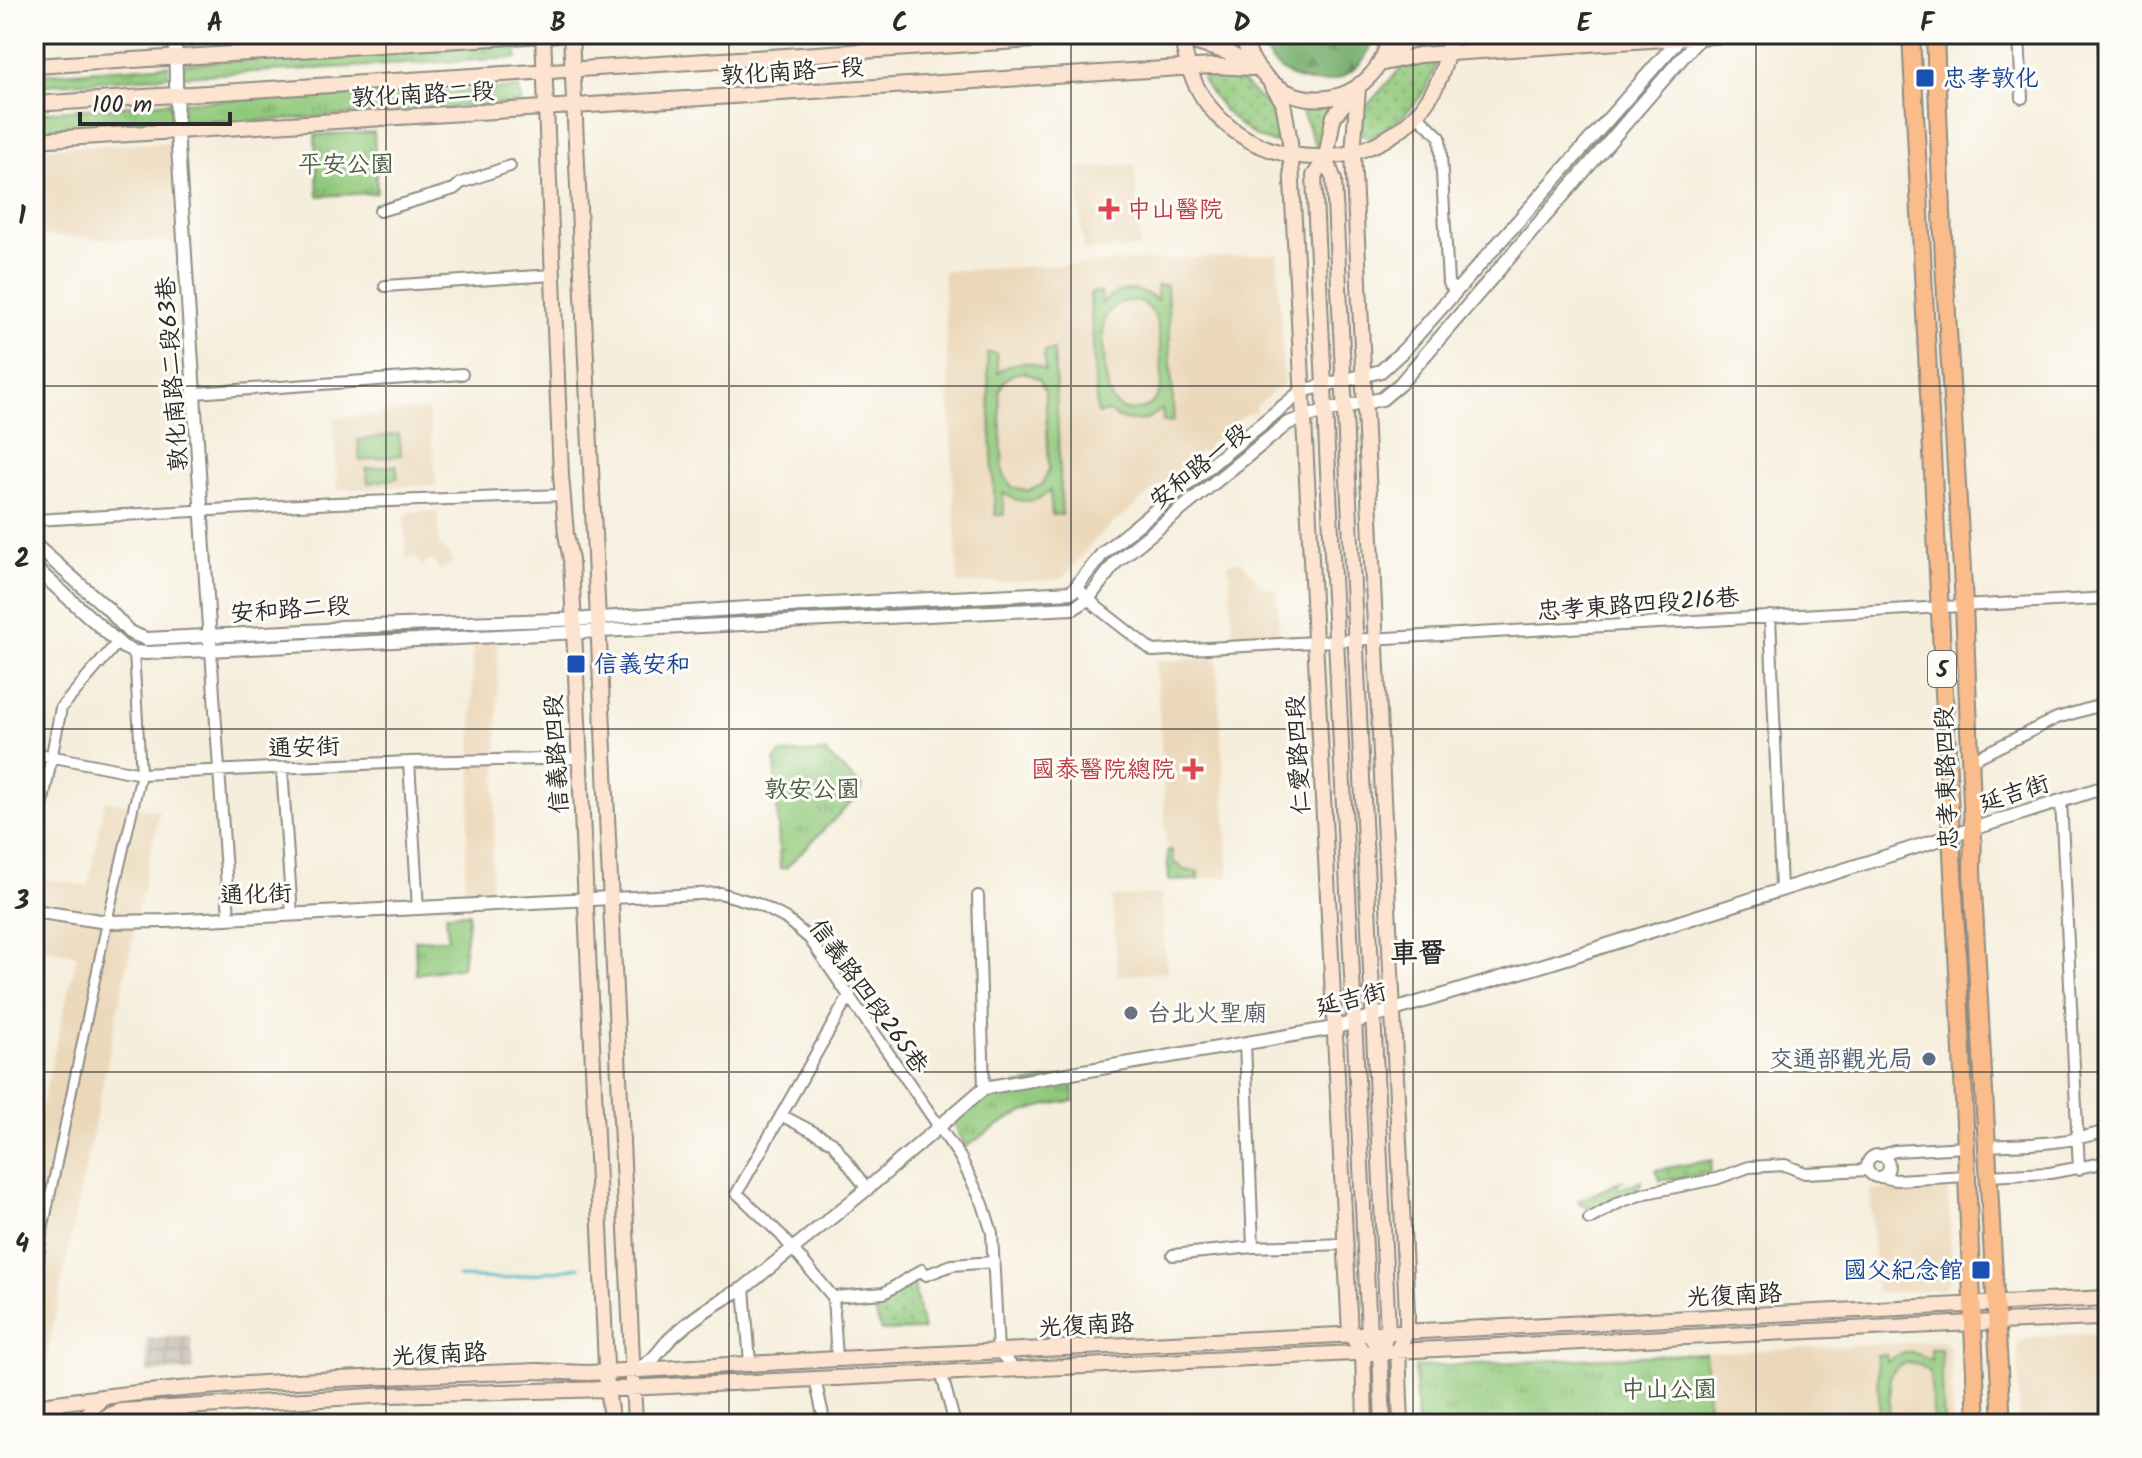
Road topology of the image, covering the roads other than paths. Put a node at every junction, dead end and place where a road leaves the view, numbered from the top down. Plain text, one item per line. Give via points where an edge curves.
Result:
1 (175, 34) edge
2 (544, 34) edge
3 (559, 34) edge
4 (571, 34) edge
5 (1128, 34) edge
6 (1166, 34) edge
7 (1242, 34) edge
8 (1390, 34) edge
9 (1424, 34) edge
10 (1450, 34) edge
11 (1743, 34) edge
12 (1911, 34) edge
13 (1935, 34) edge
14 (2019, 34) edge
15 (2103, 34) edge
16 (1182, 37) edge
17 (1700, 37) junction
18 (1680, 38) junction
19 (1448, 53) junction
20 (175, 58) junction
21 (1379, 64) junction
22 (34, 66) edge
23 (1189, 68) junction
24 (572, 69) junction
25 (545, 70) junction
26 (1261, 75) junction
27 (1359, 87) junction
28 (2107, 92) edge
29 (176, 95) junction
30 (2022, 98) dead end
31 (34, 104) edge
32 (574, 107) junction
33 (547, 109) junction
34 (1416, 114) junction
35 (177, 131) junction
36 (34, 140) edge
37 (1353, 153) junction
38 (1291, 156) junction
39 (1326, 158) junction
40 (510, 166) dead end
41 (380, 211) dead end
42 (554, 275) junction
43 (385, 286) dead end
44 (1455, 291) junction
45 (462, 374) dead end
46 (1363, 377) junction
47 (1343, 382) junction
48 (1324, 387) junction
49 (1302, 391) junction
50 (195, 393) junction
51 (1365, 403) junction
52 (1344, 407) junction
53 (1324, 411) junction
54 (1304, 417) junction
55 (563, 495) junction
56 (203, 511) junction
57 (35, 520) edge
58 (34, 544) edge
59 (34, 567) edge
60 (1077, 587) junction
61 (2108, 598) edge
62 (1088, 599) junction
63 (1964, 604) junction
64 (1939, 606) junction
65 (1770, 616) junction
66 (586, 625) junction
67 (1376, 639) junction
68 (1355, 641) junction
69 (118, 642) junction
70 (1336, 642) junction
71 (1315, 643) junction
72 (210, 644) junction
73 (134, 652) junction
74 (2108, 703) edge
75 (34, 753) edge
76 (52, 756) junction
77 (579, 758) junction
78 (1970, 761) junction
79 (409, 762) junction
80 (282, 768) junction
81 (219, 770) junction
82 (141, 774) junction
83 (2108, 786) edge
84 (2061, 800) junction
85 (1973, 830) junction
86 (1950, 835) junction
87 (34, 847) edge
88 (1781, 889) junction
89 (978, 896) dead end
90 (611, 898) junction
91 (586, 899) junction
92 (418, 909) junction
93 (34, 911) edge
94 (292, 915) junction
95 (229, 917) junction
96 (107, 922) junction
97 (850, 994) junction
98 (1395, 1010) junction
99 (1374, 1016) junction
100 (1353, 1022) junction
101 (1334, 1028) junction
102 (1245, 1043) junction
103 (984, 1088) junction
104 (781, 1115) junction
105 (939, 1128) junction
106 (2108, 1130) edge
107 (2078, 1138) junction
108 (1987, 1146) junction
109 (1966, 1147) junction
110 (1880, 1156) junction
111 (2108, 1162) edge
112 (2079, 1169) junction
113 (1868, 1170) junction
114 (1967, 1176) junction
115 (1988, 1176) junction
116 (1881, 1177) junction
117 (867, 1189) junction
118 (1589, 1219) dead end
119 (1346, 1244) junction
120 (791, 1247) junction
121 (1253, 1247) junction
122 (1173, 1255) dead end
123 (994, 1262) junction
124 (744, 1288) junction
125 (34, 1294) edge
126 (833, 1297) junction
127 (2108, 1298) edge
128 (1995, 1303) junction
129 (1973, 1304) junction
130 (2105, 1320) edge
131 (1996, 1322) junction
132 (1974, 1323) junction
133 (1407, 1331) junction
134 (1388, 1332) junction
135 (1369, 1333) junction
136 (1350, 1334) junction
137 (1398, 1349) junction
138 (998, 1351) junction
139 (1380, 1351) junction
140 (1363, 1352) junction
141 (837, 1359) junction
142 (750, 1363) junction
143 (1015, 1369) junction
144 (633, 1371) junction
145 (606, 1372) junction
146 (941, 1372) junction
147 (815, 1379) junction
148 (634, 1387) junction
149 (607, 1389) junction
150 (102, 1397) junction
151 (34, 1408) edge
152 (71, 1424) edge
153 (80, 1424) edge
154 (101, 1424) edge
155 (612, 1424) edge
156 (635, 1424) edge
157 (825, 1424) edge
158 (955, 1424) edge
159 (1365, 1424) edge
160 (1383, 1424) edge
161 (1401, 1424) edge
162 (1977, 1424) edge
163 (2002, 1424) edge

1 - 20 street, 敦化南路二段63巷
2 - 3 main road
2 - 20 main road
2 - 25 main road, 信義路四段
4 - 24 main road, 信義路四段
5 - 24 main road, 敦化南路一段
6 - 16 main road
7 - 26 main road, 仁愛路四段
8 - 21 main road
9 - 21 main road
10 - 19 main road
11 - 17 main road
12 - 64 main road, 忠孝東路四段 / 5
13 - 63 main road, 忠孝東路四段 / 5
14 - 30 street
15 - 28 street
16 - 23 main road
16 - 26 main road via 1227,52
17 - 18 main road
17 - 51 street, 安和路一段 via 1400,384 1382,399
18 - 19 main road
18 - 44 street, 安和路一段
19 - 21 main road
19 - 34 main road via 1437,84
20 - 22 main road
20 - 29 street, 敦化南路二段63巷
21 - 27 main road, 仁愛路四段
23 - 26 main road, 敦化南路一段 via 1229,65
23 - 32 main road, 敦化南路一段
23 - 38 main road via 1205,100 1229,126 1252,142
24 - 25 main road, 敦化南路一段
24 - 32 main road, 信義路四段
25 - 29 main road, 敦化南路二段
25 - 33 main road, 信義路四段
26 - 27 main road via 1285,92 1311,98
26 - 38 main road, 仁愛路四段 via 1283,102
27 - 37 main road
27 - 39 main road, 仁愛路四段 via 1334,116
29 - 31 main road, 敦化南路二段
29 - 35 street, 敦化南路二段63巷
32 - 33 main road, 敦化南路二段
32 - 66 main road, 信義路四段
33 - 35 main road, 敦化南路二段
33 - 42 main road, 信義路四段
34 - 37 main road via 1388,138
34 - 44 street via 1440,137 1448,283
35 - 36 main road, 敦化南路二段
35 - 50 street, 敦化南路二段63巷
37 - 39 main road
37 - 46 main road
38 - 39 main road
38 - 49 main road, 仁愛路四段
39 - 47 main road, 仁愛路四段 via 1334,180
39 - 48 main road, 仁愛路四段 via 1314,176
40 - 41 street
42 - 43 street
42 - 55 main road, 信義路四段
44 - 46 street, 安和路一段 via 1404,350 1381,371
45 - 50 street
46 - 47 street, 安和路一段
46 - 51 main road
47 - 48 street, 安和路一段
47 - 52 main road, 仁愛路四段
48 - 49 street, 安和路一段
48 - 53 main road, 仁愛路四段
49 - 54 main road, 仁愛路四段
49 - 60 street, 安和路一段 via 1103,553
50 - 56 street, 敦化南路二段63巷
51 - 52 street, 安和路一段
51 - 67 main road
52 - 53 street, 安和路一段
52 - 68 main road, 仁愛路四段
53 - 54 street, 安和路一段
53 - 70 main road, 仁愛路四段
54 - 62 street, 安和路一段 via 1272,435 1116,562
54 - 71 main road, 仁愛路四段
55 - 56 street
55 - 66 main road, 信義路四段
56 - 57 street
56 - 72 street, 敦化南路二段63巷
58 - 72 street, 安和路二段 via 129,632 146,639
59 - 69 street
60 - 62 street, 忠孝東路四段216巷
60 - 66 street via 1072,592 748,608
61 - 63 street, 忠孝東路四段216巷
62 - 66 street via 1069,609
62 - 71 street, 忠孝東路四段216巷 via 1153,651
63 - 64 street, 忠孝東路四段216巷
63 - 78 main road, 忠孝東路四段 / 5
64 - 65 street, 忠孝東路四段216巷
64 - 86 main road, 忠孝東路四段 / 5
65 - 67 street, 忠孝東路四段216巷
65 - 88 street
66 - 72 street, 安和路二段
66 - 77 main road, 信義路四段
66 - 90 main road, 信義路四段
67 - 68 street, 忠孝東路四段216巷
67 - 98 main road
68 - 70 street, 忠孝東路四段216巷
68 - 99 main road, 仁愛路四段
69 - 73 street
69 - 76 street via 61,708
70 - 71 street, 忠孝東路四段216巷
70 - 100 main road, 仁愛路四段
71 - 101 main road, 仁愛路四段
72 - 73 street, 安和路二段
72 - 81 street
73 - 82 street
74 - 78 street via 2057,718
75 - 76 street, 通安街
76 - 82 street, 通安街
76 - 87 street
77 - 79 street, 通安街
77 - 91 main road, 信義路四段
78 - 85 main road, 忠孝東路四段 / 5
79 - 80 street, 通安街
79 - 92 street
80 - 81 street, 通安街
80 - 94 street
81 - 82 street, 通安街
81 - 95 street
82 - 96 street
83 - 84 street, 延吉街
84 - 85 street, 延吉街
84 - 107 street
85 - 86 street, 延吉街
85 - 108 main road, 忠孝東路四段 / 5
86 - 88 street, 延吉街
86 - 109 main road, 忠孝東路四段 / 5
88 - 98 street, 延吉街
89 - 103 street
90 - 91 street, 通化街
90 - 97 street, 信義路四段265巷 via 710,892 758,904 809,938
90 - 144 main road, 信義路四段
91 - 92 street, 通化街
91 - 145 main road, 信義路四段
92 - 94 street, 通化街
93 - 96 street, 通化街
94 - 95 street, 通化街
95 - 96 street, 通化街
96 - 125 street
97 - 104 street
97 - 105 street, 信義路四段265巷
98 - 99 street, 延吉街
98 - 133 main road
99 - 100 street, 延吉街
99 - 134 main road, 仁愛路四段
100 - 101 street, 延吉街
100 - 135 main road, 仁愛路四段
101 - 102 street, 延吉街
101 - 119 main road, 仁愛路四段
102 - 103 street, 延吉街
102 - 121 street
103 - 105 street
104 - 117 street via 832,1142
104 - 120 street via 737,1193
105 - 117 street
105 - 123 street, 信義路四段265巷 via 983,1204
106 - 107 street
107 - 108 street
107 - 112 street
108 - 115 main road, 忠孝東路四段 / 5
109 - 110 street
109 - 114 main road, 忠孝東路四段 / 5
110 - 113 street via 1870,1160
110 - 116 street via 1889,1166
111 - 112 street
112 - 115 street
113 - 116 street
113 - 118 street via 1805,1173 1785,1165 1749,1167 1646,1193
114 - 116 street
114 - 129 main road, 忠孝東路四段 / 5
115 - 128 main road, 忠孝東路四段 / 5
117 - 120 street
119 - 121 street
119 - 136 main road, 仁愛路四段
120 - 124 street
120 - 126 street
121 - 122 street
123 - 126 street via 952,1265 926,1275 922,1270 884,1293
123 - 138 street, 信義路四段265巷
124 - 142 street
124 - 144 street via 671,1338 652,1363
126 - 141 street
127 - 128 main road, 光復南路
128 - 129 main road, 光復南路
128 - 131 main road, 忠孝東路四段 / 5
129 - 132 main road, 忠孝東路四段 / 5
129 - 133 main road, 光復南路
130 - 131 main road, 光復南路
131 - 132 main road, 光復南路
131 - 163 main road, 忠孝東路四段 / 5
132 - 137 main road, 光復南路
132 - 162 main road, 忠孝東路四段 / 5
133 - 134 main road, 光復南路
133 - 137 main road
134 - 135 main road, 光復南路
134 - 139 main road, 仁愛路四段
135 - 136 main road, 光復南路
135 - 139 main road, 仁愛路四段
136 - 138 main road, 光復南路
136 - 140 main road
137 - 139 main road, 光復南路
137 - 161 main road
138 - 141 main road, 光復南路
138 - 143 street
139 - 140 main road, 光復南路
139 - 160 main road, 仁愛路四段
140 - 143 main road, 光復南路
140 - 159 main road
141 - 142 main road, 光復南路
142 - 144 main road, 光復南路
143 - 146 main road, 光復南路
144 - 145 main road, 光復南路
144 - 148 main road, 信義路四段
145 - 149 main road, 信義路四段
145 - 150 main road, 光復南路 via 538,1371
146 - 147 main road, 光復南路
146 - 158 street
147 - 148 main road, 光復南路
147 - 157 street
148 - 149 main road, 光復南路
148 - 156 main road, 信義路四段
149 - 154 main road, 光復南路 via 138,1409 120,1411
149 - 155 main road, 信義路四段
150 - 151 main road, 光復南路
150 - 153 main road
151 - 152 main road

